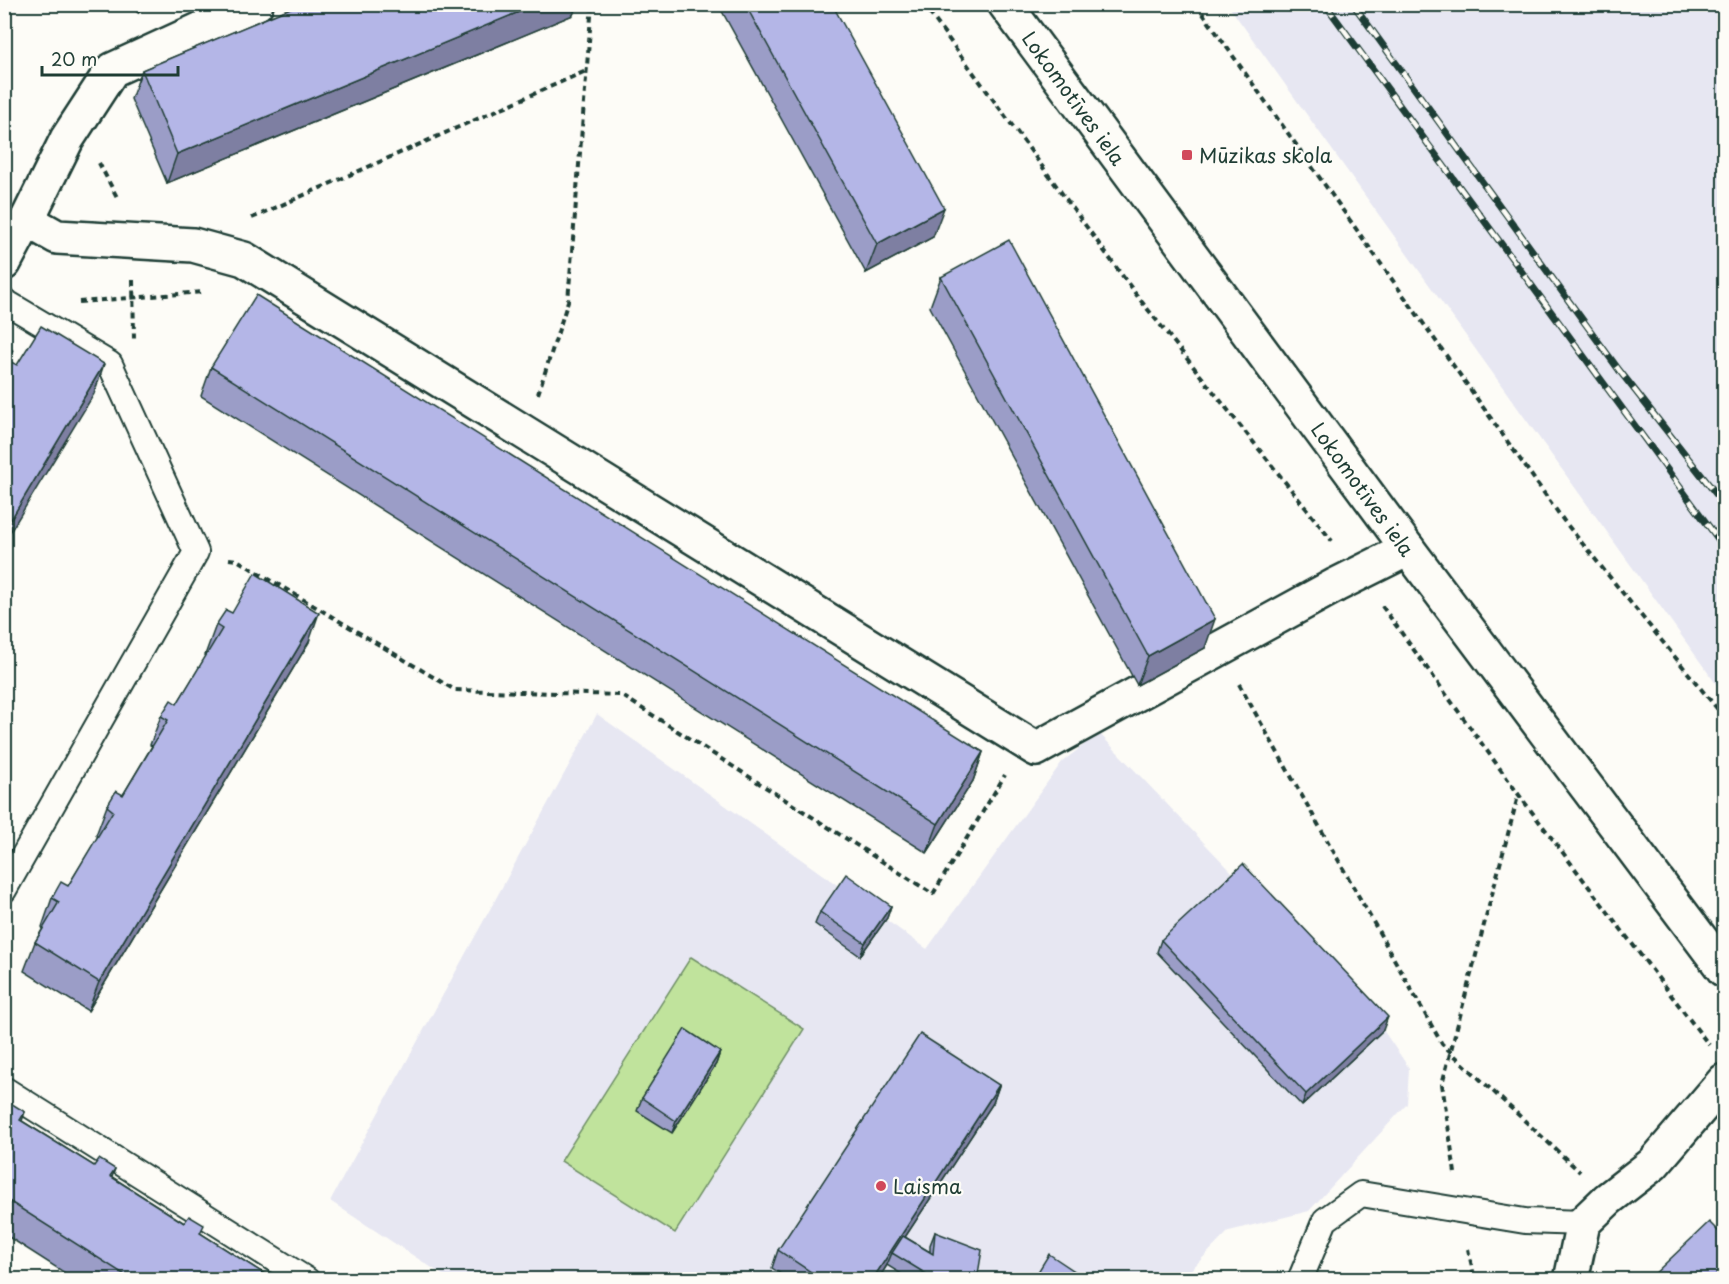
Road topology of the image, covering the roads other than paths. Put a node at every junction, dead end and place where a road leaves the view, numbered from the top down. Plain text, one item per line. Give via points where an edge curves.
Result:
1 (256, 4) edge
2 (1005, 4) edge
3 (27, 220) junction
4 (4, 263) edge
5 (10, 304) edge
6 (1408, 549) junction
7 (4, 890) edge
8 (1725, 970) edge
9 (1725, 1080) edge
10 (4, 1089) edge
11 (1583, 1223) junction
12 (307, 1280) edge
13 (1300, 1280) edge
14 (1571, 1280) edge

1 - 3 street via 112,70 67,139
2 - 6 street, Lokomotīves iela
3 - 4 street
3 - 6 street via 57,237 193,244 244,259 1036,749
5 - 7 lane via 110,364 196,552
6 - 8 street, Lokomotīves iela
9 - 11 street via 1653,1164 1608,1198
10 - 12 lane
11 - 13 lane via 1525,1221 1361,1194 1325,1220
11 - 14 street

